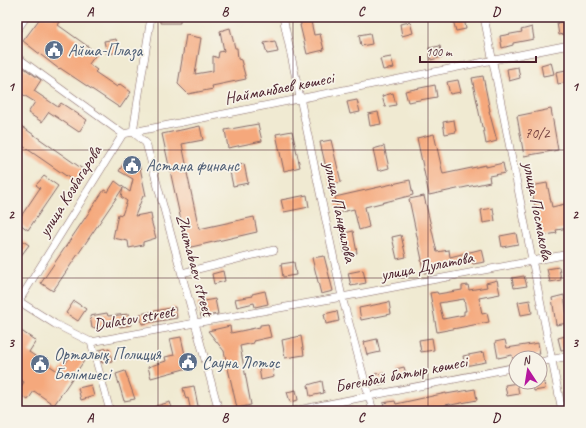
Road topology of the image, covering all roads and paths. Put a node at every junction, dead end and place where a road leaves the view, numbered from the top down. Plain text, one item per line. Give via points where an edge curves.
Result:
1 (26, 17) edge
2 (151, 17) edge
3 (282, 17) edge
4 (484, 17) edge
5 (17, 30) edge
6 (569, 45) edge
7 (17, 57) edge
8 (493, 60) junction
9 (301, 99) junction
10 (133, 132) junction
11 (123, 134) junction
12 (274, 250) dead end
13 (569, 254) edge
14 (533, 261) junction
15 (182, 273) junction
16 (342, 297) junction
17 (18, 302) edge
18 (195, 323) junction
19 (91, 342) junction
20 (569, 356) edge
21 (551, 360) junction
22 (548, 361) edge
23 (508, 369) edge
24 (369, 396) junction
25 (110, 411) edge
26 (219, 411) edge
27 (293, 411) edge
28 (374, 411) edge
29 (562, 411) edge

1 - 5 street
2 - 10 street
3 - 9 street, улица Панфилова
4 - 8 street, улица Посмакова
6 - 8 street, Найманбаев көшесі
7 - 11 street
8 - 9 street, Найманбаев көшесі
8 - 14 street, улица Посмакова
9 - 10 street, Найманбаев көшесі
9 - 16 street, улица Панфилова
10 - 11 street, Найманбаев көшесі
10 - 15 street, Zhumabaev street via 146,143
11 - 17 street, улица Козбагарова
12 - 15 street
13 - 14 street, улица Дулатова
14 - 16 street, улица Дулатова
14 - 21 street, улица Посмакова
15 - 18 street, Zhumabaev street
16 - 18 street, улица Дулатова
16 - 24 street, улица Панфилова
17 - 19 street, Dulatov street
18 - 19 street, Dulatov street
18 - 26 street, Zhumabaev street
19 - 25 street
20 - 21 street
21 - 22 street
21 - 29 street, улица Посмакова
23 - 24 street, Бөгенбай батыр көшесі
24 - 27 street, Бөгенбай батыр көшесі
24 - 28 street, улица Панфилова

